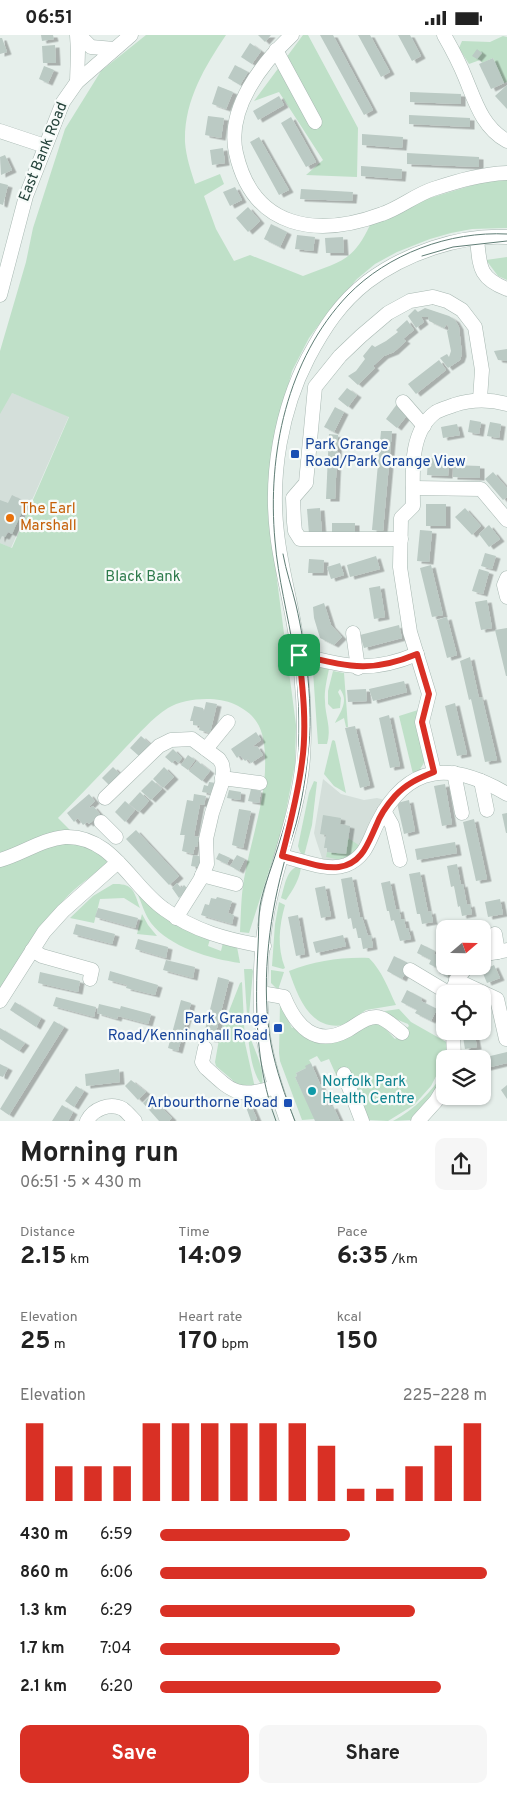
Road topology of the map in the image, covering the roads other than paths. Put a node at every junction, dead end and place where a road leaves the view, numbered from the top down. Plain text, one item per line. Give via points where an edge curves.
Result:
1 (78, 35) edge
2 (131, 35) edge
3 (292, 35) edge
4 (448, 37) edge
5 (114, 49) junction
6 (276, 50) junction
7 (77, 82) junction
8 (315, 122) dead end
9 (0, 131) edge
10 (507, 141) edge
11 (44, 147) junction
12 (507, 173) edge
13 (507, 237) edge
14 (477, 239) junction
15 (4, 259) edge
16 (507, 289) edge
17 (0, 295) edge
18 (480, 399) junction
19 (402, 402) dead end
20 (507, 404) edge
21 (424, 426) junction
22 (413, 488) junction
23 (507, 520) edge
24 (401, 539) junction
25 (507, 578) edge
26 (507, 597) edge
27 (353, 633) dead end
28 (417, 654) junction
29 (299, 655) junction
30 (358, 668) junction
31 (228, 722) dead end
32 (206, 749) junction
33 (434, 772) junction
34 (454, 773) junction
35 (222, 777) junction
36 (481, 781) junction
37 (260, 783) dead end
38 (507, 794) edge
39 (104, 798) dead end
40 (487, 810) dead end
41 (384, 811) junction
42 (462, 813) dead end
43 (109, 830) dead end
44 (98, 845) junction
45 (282, 856) junction
46 (0, 860) edge
47 (400, 860) dead end
48 (118, 862) junction
49 (202, 875) junction
50 (236, 884) dead end
51 (176, 918) junction
52 (495, 934) dead end
53 (264, 946) junction
54 (32, 950) junction
55 (502, 951) edge
56 (410, 970) dead end
57 (460, 975) edge
58 (90, 979) dead end
59 (456, 980) junction
60 (436, 985) edge
61 (454, 985) edge
62 (261, 993) junction
63 (0, 1001) edge
64 (402, 1033) dead end
65 (506, 1039) dead end
66 (205, 1048) dead end
67 (344, 1074) dead end
68 (275, 1087) junction
69 (436, 1101) edge
70 (86, 1121) edge
71 (135, 1121) edge
72 (287, 1121) edge
73 (362, 1121) edge
74 (418, 1121) edge

1 - 5 street via 91,47
1 - 7 street
2 - 5 street, East Bank Road
3 - 6 street
4 - 10 street via 481,116
5 - 7 street, East Bank Road
6 - 8 street
6 - 12 street via 249,86 234,125 233,141 238,164 250,190 271,212 294,223 314,226 356,223 384,214 431,190 472,177
7 - 11 street, East Bank Road via 63,102
9 - 11 street
11 - 15 street, East Bank Road
13 - 14 street
14 - 16 street via 479,263 485,277
14 - 29 street via 411,256 385,269 357,290 322,331 300,375 285,421 276,497 277,532
15 - 17 street, East Bank Road
18 - 20 street
18 - 21 street via 436,412
18 - 24 street via 482,370 475,327 462,310 433,297 410,301 388,313 340,356 315,387 306,483 293,498 294,522 300,539
19 - 21 street
21 - 22 street via 417,437 413,458
22 - 23 street via 480,489
22 - 24 street via 413,506 401,518
24 - 28 street via 400,567 410,632
25 - 26 street via 504,585
27 - 30 street
28 - 30 street via 378,666
28 - 33 street via 429,694 422,722
29 - 30 street
29 - 45 street via 304,717 302,761 295,808
31 - 32 street
32 - 35 street via 222,764
32 - 39 street via 192,739 170,740
33 - 34 street
33 - 41 street via 413,780
34 - 36 street
34 - 42 street
35 - 37 street
35 - 49 street via 206,839 207,864
36 - 38 street
36 - 40 street
41 - 45 street via 368,847 345,865 324,866
41 - 47 street via 392,825
43 - 44 street
44 - 46 street via 74,838 56,839
44 - 48 street
45 - 53 street via 268,909
48 - 51 street via 149,897
48 - 54 street via 63,911
49 - 50 street
49 - 51 street
51 - 53 street via 223,938
52 - 55 street
53 - 62 street
54 - 58 street via 42,956 92,969
54 - 63 street
56 - 60 street
57 - 59 street
59 - 61 street
59 - 65 street via 497,999
62 - 64 street via 284,997 290,1012 302,1027 316,1036 339,1034 365,1019 376,1017
62 - 68 street via 264,1042
66 - 68 street via 202,1062 205,1067 237,1092 249,1094
67 - 73 street
68 - 72 street
69 - 74 street
70 - 71 street via 93,1112 110,1106 122,1109

